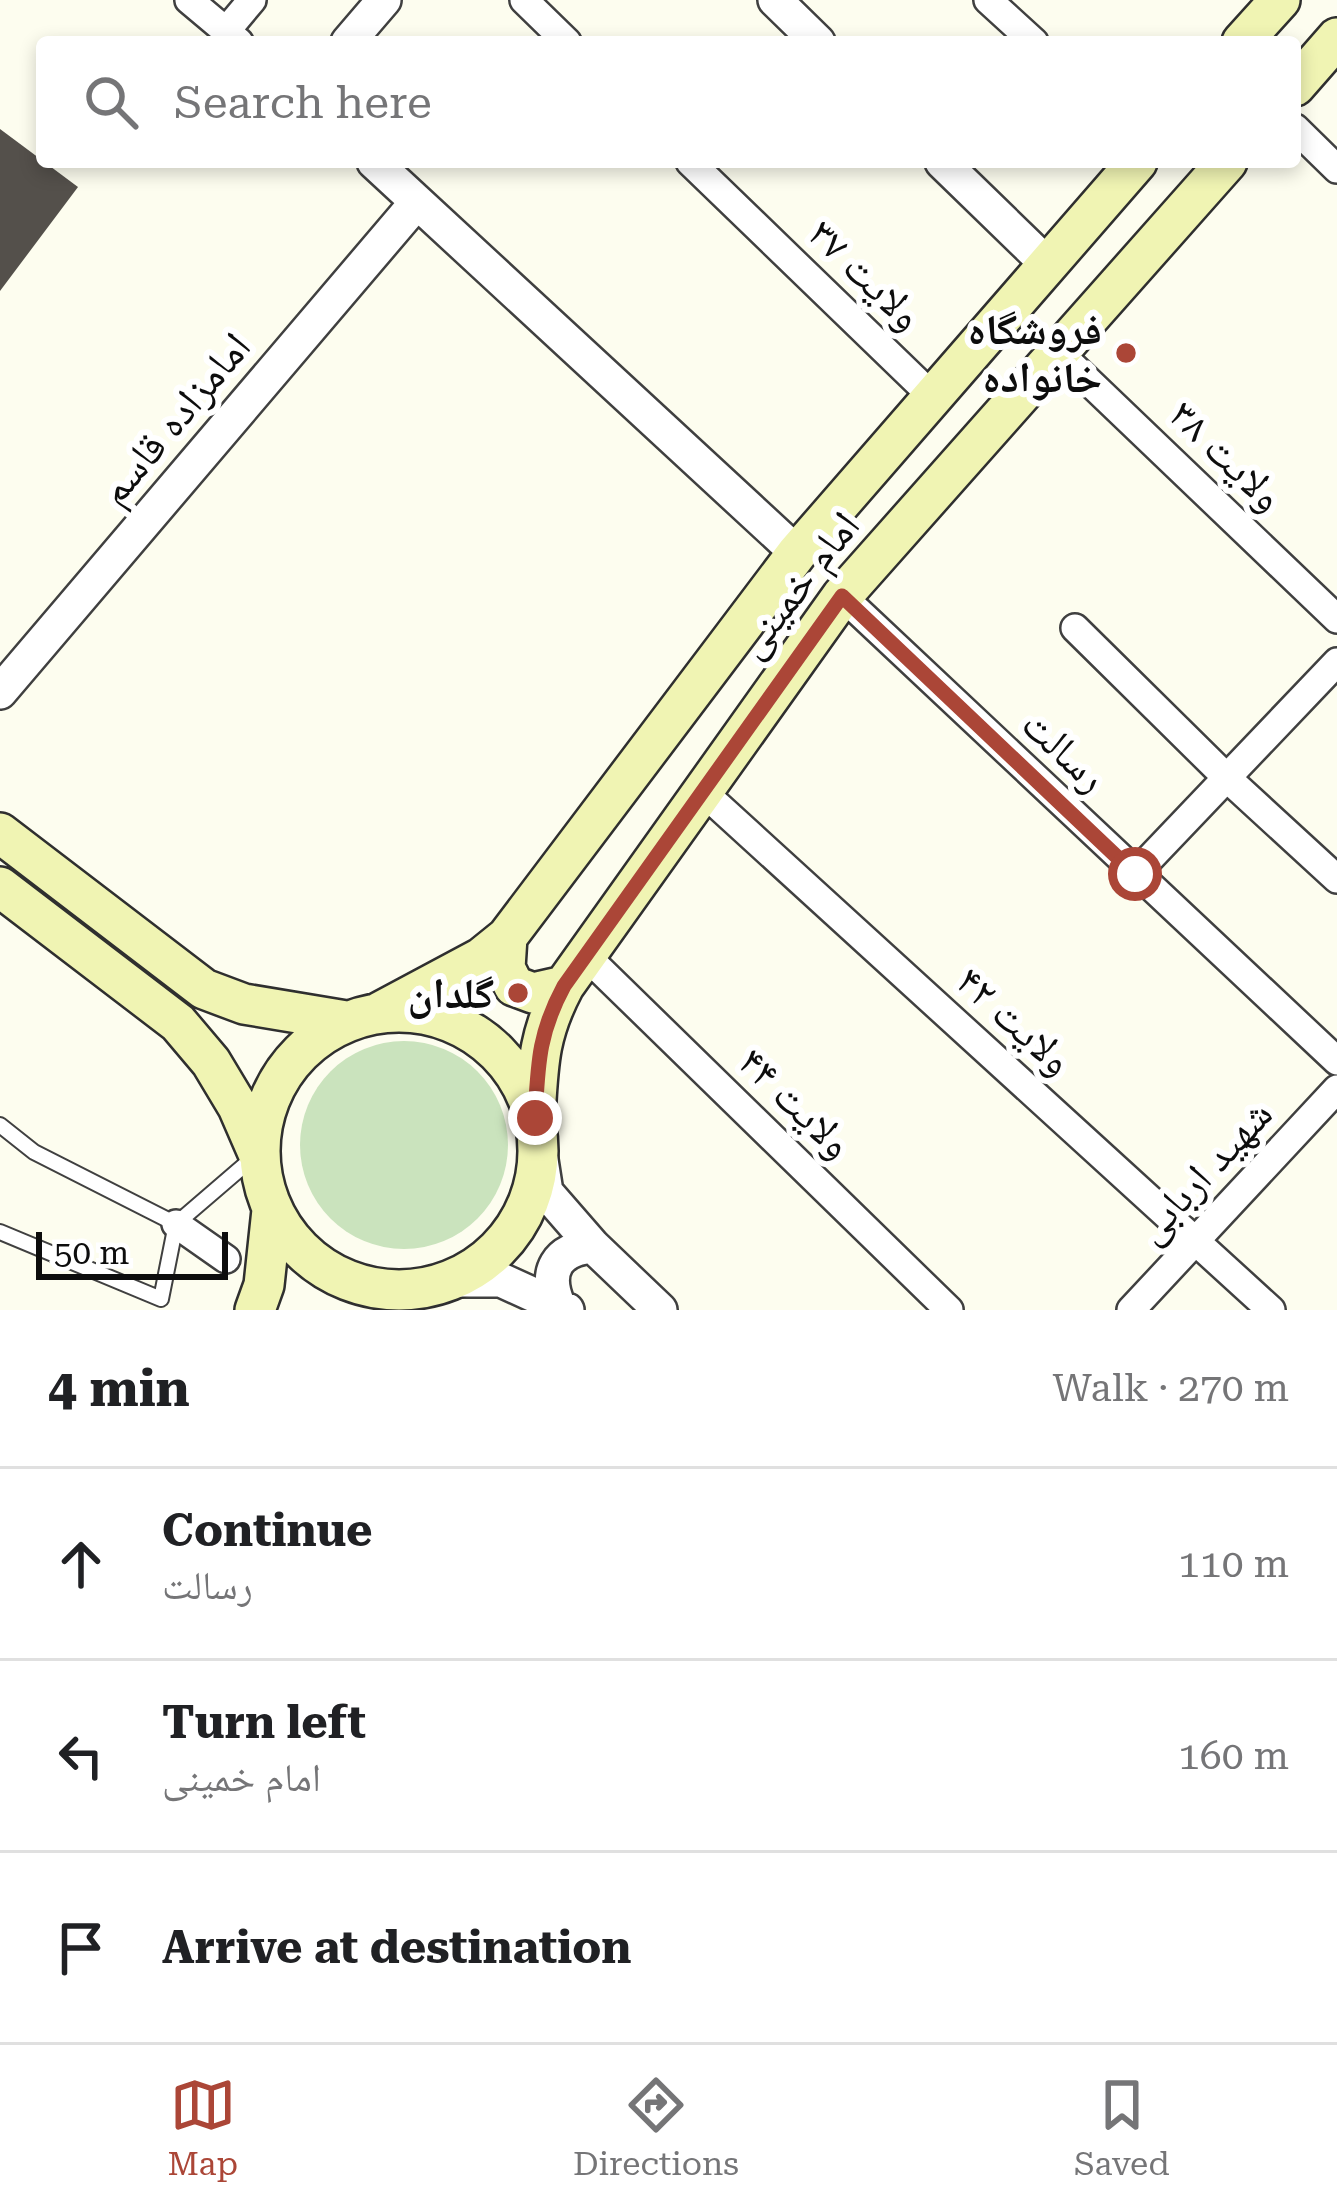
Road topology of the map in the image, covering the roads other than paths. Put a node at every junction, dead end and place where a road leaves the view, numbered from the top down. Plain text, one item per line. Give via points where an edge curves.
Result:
1 (189, 0) edge
2 (252, 0) edge
3 (384, 0) edge
4 (524, 0) edge
5 (775, 0) edge
6 (988, 0) edge
7 (1280, 0) edge
8 (232, 36) edge
9 (353, 36) edge
10 (561, 36) edge
11 (812, 36) edge
12 (1027, 36) edge
13 (1247, 36) edge
14 (1337, 38) edge
15 (1301, 79) edge
16 (1301, 134) edge
17 (380, 168) edge
18 (696, 168) edge
19 (948, 168) edge
20 (1132, 168) edge
21 (1337, 169) edge
22 (1190, 178) edge
23 (417, 202) junction
24 (1047, 264) junction
25 (1058, 352) junction
26 (932, 396) junction
27 (797, 553) junction
28 (842, 596) junction
29 (1337, 619) edge
30 (1076, 628) dead end
31 (1337, 662) edge
32 (0, 692) edge
33 (1227, 778) junction
34 (703, 792) junction
35 (0, 833) edge
36 (1135, 874) junction
37 (1337, 879) edge
38 (0, 887) edge
39 (507, 937) junction
40 (574, 970) junction
41 (204, 989) junction
42 (363, 1017) junction
43 (178, 1023) junction
44 (1337, 1061) edge
45 (1337, 1089) edge
46 (0, 1125) edge
47 (537, 1132) junction
48 (258, 1153) junction
49 (272, 1210) junction
50 (176, 1224) junction
51 (0, 1232) edge
52 (1195, 1241) junction
53 (593, 1246) junction
54 (226, 1259) dead end
55 (425, 1293) edge
56 (562, 1307) edge
57 (255, 1310) edge
58 (660, 1310) edge
59 (949, 1310) edge
60 (1131, 1310) edge
61 (1271, 1310) edge

1 - 8 street
2 - 8 street
3 - 9 street
4 - 10 street
5 - 11 street
6 - 12 street
7 - 13 main road
14 - 15 main road
16 - 21 street
17 - 23 street
18 - 26 street, ولایت ۳۷
19 - 24 street
20 - 24 main road, امام خمینی
22 - 25 main road, امام خمینی
23 - 27 street
23 - 32 street, امامزاده قاسم
24 - 26 main road, امام خمینی
25 - 28 main road, امام خمینی
25 - 29 street, ولایت ۳۸
26 - 27 main road, امام خمینی
27 - 39 main road, امام خمینی
28 - 34 main road, امام خمینی
28 - 36 street, رسالت
30 - 33 street
31 - 33 street
33 - 36 street
33 - 37 street
34 - 40 main road, امام خمینی
34 - 52 street, ولایت ۴۲
35 - 41 main road
36 - 44 street, رسالت
38 - 43 main road
39 - 40 main road via 514,986 532,993
39 - 42 main road, امام خمینی
40 - 47 main road, امام خمینی via 539,1046
40 - 59 street, ولایت ۴۴
41 - 42 main road via 244,1004
41 - 43 main road via 200,1015
42 - 47 main road via 414,1012 478,1036 523,1087
42 - 48 main road via 316,1037 291,1060 273,1088
43 - 48 main road via 212,1062
45 - 52 street, شهید اربابی
46 - 50 lane
47 - 53 street via 546,1192
47 - 55 main road via 536,1180 508,1240 483,1264
48 - 49 main road
48 - 50 lane
49 - 55 main road via 318,1265 350,1282
49 - 57 main road
50 - 51 lane via 161,1299
50 - 54 street
52 - 60 street, شهید اربابی
52 - 61 street, ولایت ۴۲
53 - 56 street via 576,1247 552,1271
53 - 58 street
55 - 56 street via 501,1280

